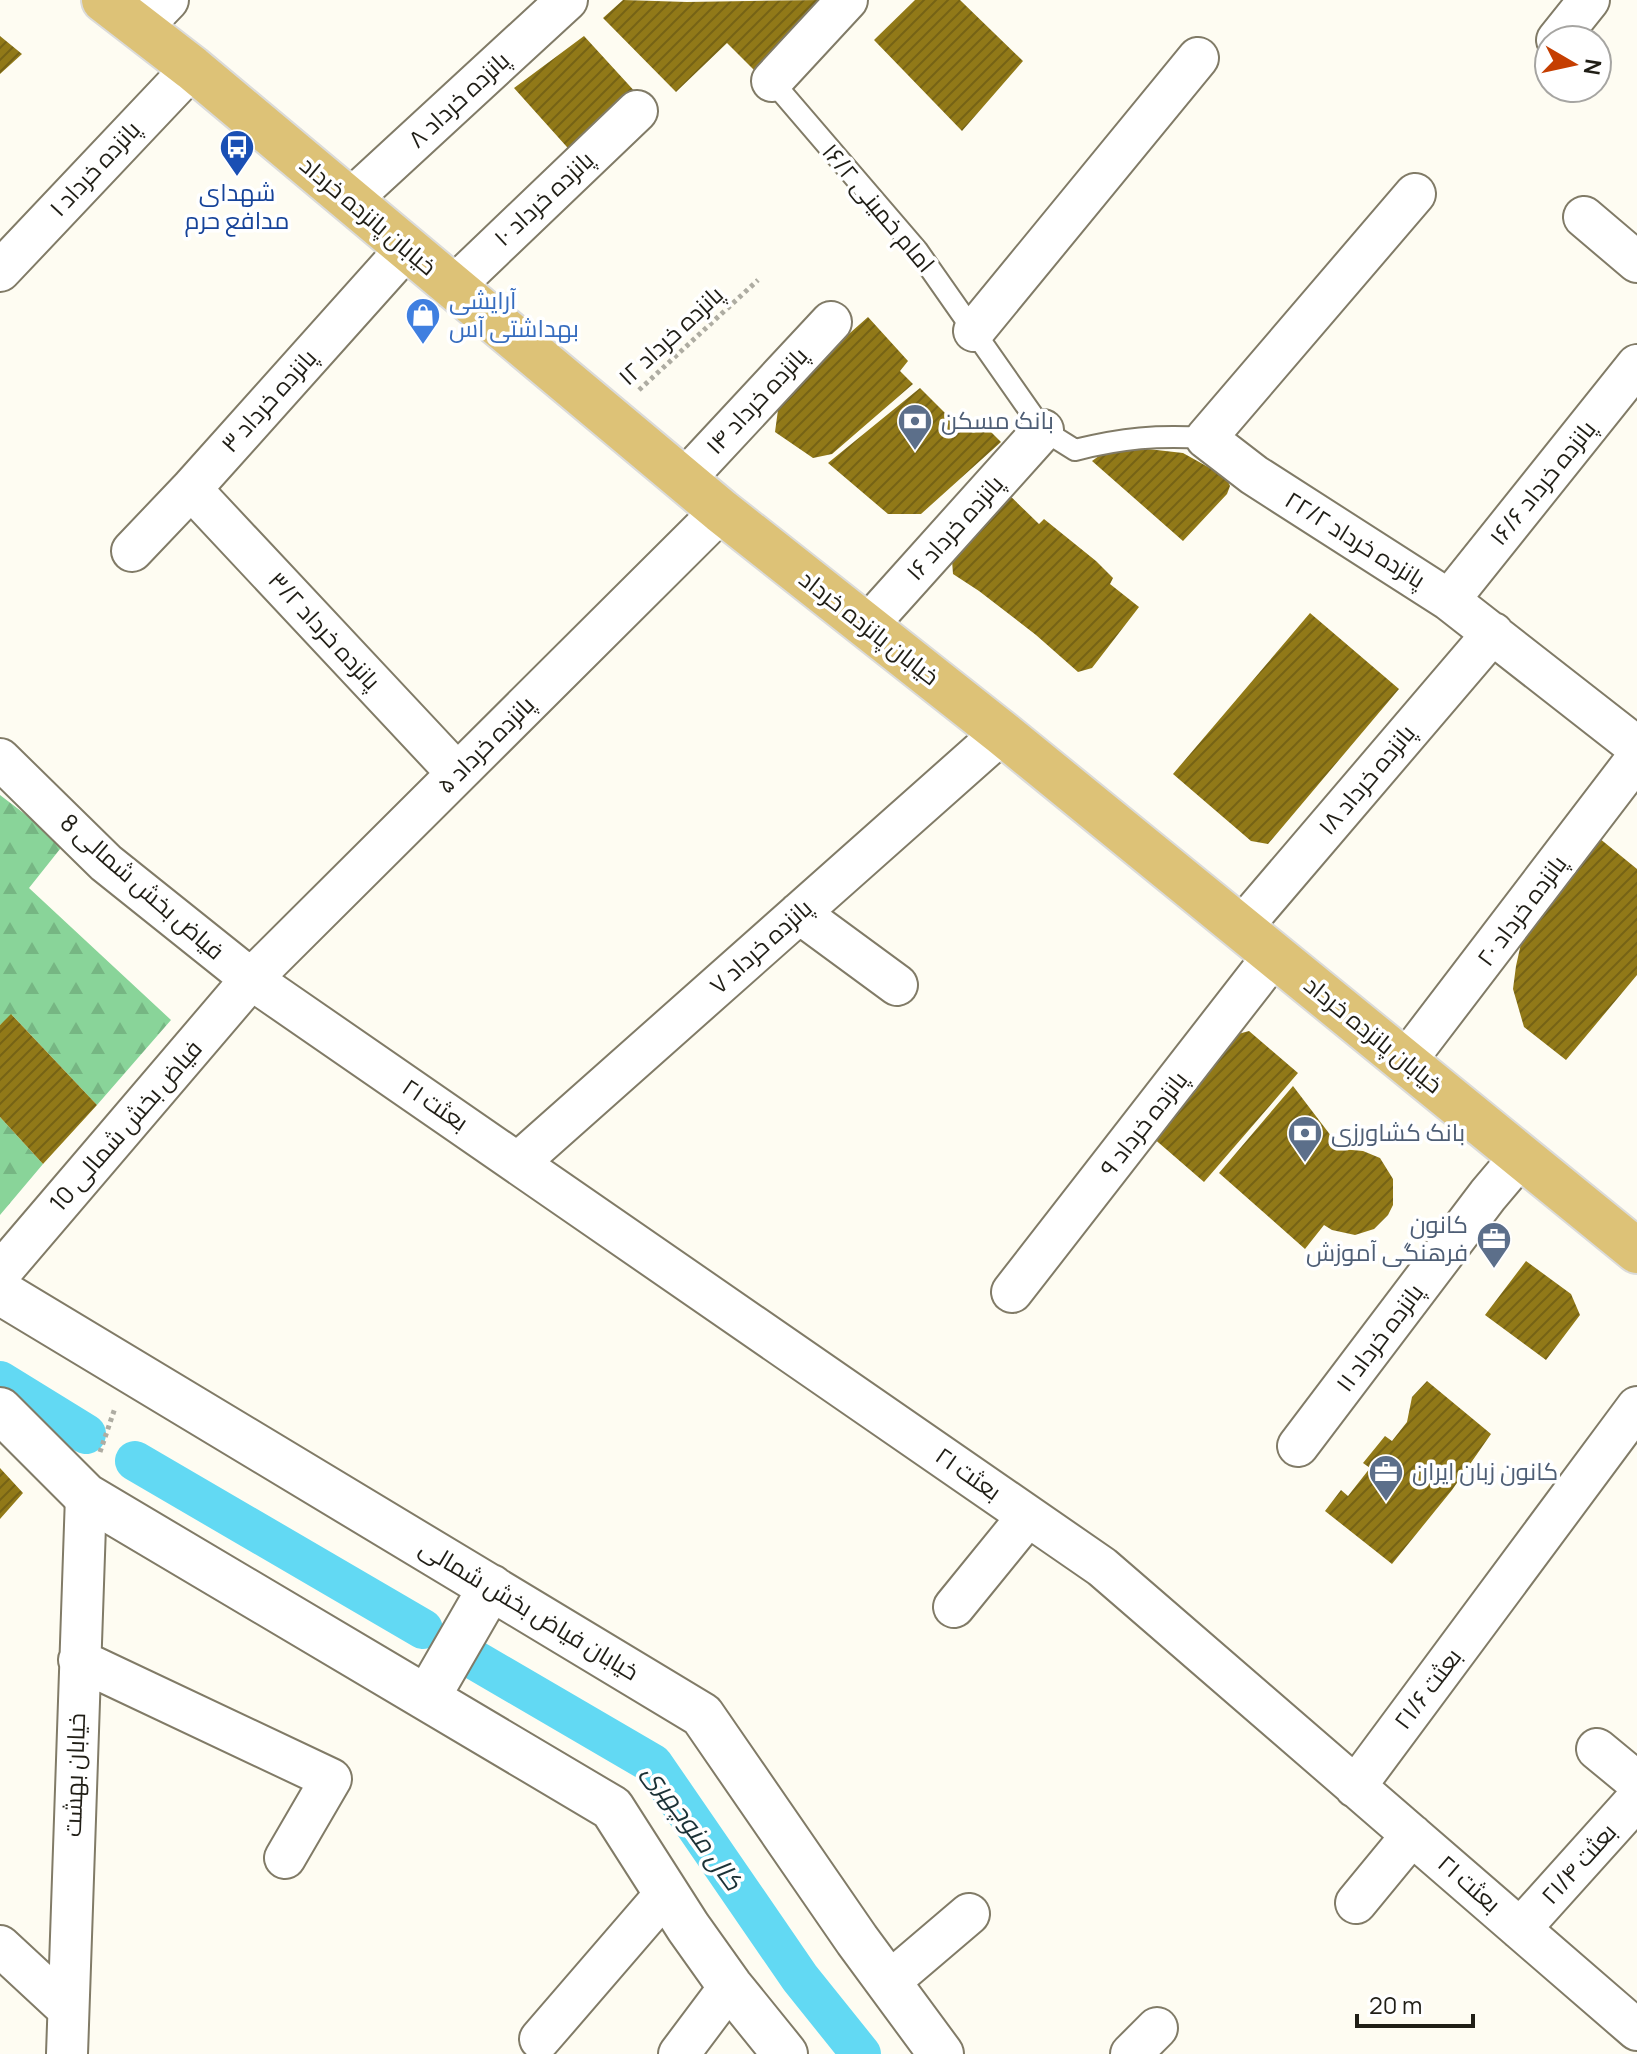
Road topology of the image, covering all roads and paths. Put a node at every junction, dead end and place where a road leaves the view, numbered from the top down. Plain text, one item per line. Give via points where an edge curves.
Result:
1 (104, 0) edge
2 (567, 0) edge
3 (847, 0) edge
4 (1589, 0) edge
5 (154, 14) edge
6 (1570, 24) edge
7 (1198, 58) dead end
8 (192, 68) junction
9 (772, 81) joint
10 (637, 111) dead end
11 (1415, 194) dead end
12 (350, 200) junction
13 (1584, 217) dead end
14 (406, 249) junction
15 (1637, 262) edge
16 (0, 271) edge
17 (758, 280) dead end
18 (452, 288) junction
19 (831, 322) dead end
20 (974, 331) junction
21 (1637, 365) edge
22 (610, 419) junction
23 (1043, 430) junction
24 (1206, 438) junction
25 (684, 480) junction
26 (191, 489) junction
27 (721, 511) junction
28 (132, 551) dead end
29 (1449, 600) junction
30 (867, 626) junction
31 (1493, 633) junction
32 (1002, 733) junction
33 (1637, 747) edge
34 (1637, 758) edge
35 (0, 759) edge
36 (457, 773) junction
37 (799, 913) junction
38 (1258, 941) junction
39 (251, 979) junction
40 (897, 985) dead end
41 (1405, 1062) junction
42 (1521, 1156) junction
43 (519, 1162) junction
44 (1637, 1251) edge
45 (0, 1273) edge
46 (0, 1292) edge
47 (1012, 1292) dead end
48 (128, 1369) junction
49 (1637, 1407) edge
50 (0, 1410) edge
51 (1298, 1446) dead end
52 (86, 1496) junction
53 (1028, 1516) junction
54 (491, 1587) junction
55 (954, 1607) dead end
56 (79, 1660) junction
57 (427, 1698) junction
58 (1597, 1749) dead end
59 (1637, 1782) edge
60 (1355, 1787) junction
61 (1637, 1799) edge
62 (1412, 1835) junction
63 (285, 1858) dead end
64 (666, 1893) junction
65 (1356, 1903) dead end
66 (969, 1914) dead end
67 (1520, 1929) junction
68 (0, 1946) edge
69 (888, 1983) junction
70 (730, 1986) junction
71 (68, 2009) junction
72 (1637, 2030) edge
73 (540, 2039) dead end
74 (67, 2054) edge
75 (679, 2054) edge
76 (785, 2054) edge
77 (941, 2054) edge

1 - 5 main road, خیابان پانزده خرداد
2 - 12 street, پانزده خرداد ۸
3 - 9 street, امام خمینی ۱۶/۲
4 - 6 street
5 - 8 main road, خیابان پانزده خرداد
7 - 20 street
8 - 12 main road, خیابان پانزده خرداد
8 - 16 street, پانزده خرداد ۱
9 - 20 lane, امام خمینی ۱۶/۲ via 917,250
10 - 18 street, پانزده خرداد ۱۰
11 - 24 street
12 - 14 main road, خیابان پانزده خرداد
13 - 15 street
14 - 18 main road, خیابان پانزده خرداد
14 - 26 street, پانزده خرداد ۳
17 - 22 path, پانزده خرداد ۱۲
18 - 22 main road, خیابان پانزده خرداد
19 - 25 street, پانزده خرداد ۱۴
20 - 23 lane, امام خمینی ۱۶/۲
21 - 29 street, پانزده خرداد ۱۶/۶
22 - 25 main road, خیابان پانزده خرداد
23 - 24 lane via 1075,450 1122,438
23 - 30 street, پانزده خرداد ۱۶
24 - 29 street, پانزده خرداد ۲۲/۲ via 1254,475
25 - 27 main road, خیابان پانزده خرداد
26 - 28 street, پانزده خرداد ۳
26 - 36 street, پانزده خرداد ۳/۲
27 - 30 main road, خیابان پانزده خرداد
27 - 36 street, پانزده خرداد ۵
29 - 31 street, پانزده خرداد ۲۲/۲
30 - 32 main road, خیابان پانزده خرداد
31 - 33 street, پانزده خرداد ۲۲/۲
31 - 38 street, پانزده خرداد ۱۸
32 - 37 street, پانزده خرداد ۷
32 - 38 main road, خیابان پانزده خرداد
34 - 41 street, پانزده خرداد ۲۰
35 - 39 street, فیاض بخش شمالی 8 via 106,863
36 - 39 street, پانزده خرداد ۵
37 - 40 street
37 - 43 street, پانزده خرداد ۷
38 - 41 main road, خیابان پانزده خرداد
38 - 47 street, پانزده خرداد ۹
39 - 43 street, بعثت ۲۱
39 - 45 street, فیاض بخش شمالی 10
41 - 42 main road, خیابان پانزده خرداد
42 - 44 main road, خیابان پانزده خرداد
42 - 51 street, پانزده خرداد ۱۱
43 - 53 street, بعثت ۲۱
46 - 48 street, خیابان فیاض بخش شمالی
48 - 52 path
48 - 54 street, خیابان فیاض بخش شمالی
49 - 60 street, بعثت ۲۱/۶
50 - 52 street
52 - 56 street, خیابان بهشت
52 - 57 street
53 - 55 street
53 - 60 street, بعثت ۲۱ via 1102,1567
54 - 57 street
54 - 69 street, خیابان فیاض بخش شمالی via 702,1715
56 - 63 street via 331,1779
56 - 71 street, خیابان بهشت
57 - 64 street via 612,1808
58 - 59 street
60 - 62 street, بعثت ۲۱
61 - 67 street, بعثت ۲۱/۴
62 - 65 street
62 - 67 street, بعثت ۲۱
64 - 70 street
64 - 73 street
66 - 69 street
67 - 72 street, بعثت ۲۱
68 - 71 street
69 - 77 street, خیابان فیاض بخش شمالی
70 - 75 street
70 - 76 street
71 - 74 street, خیابان بهشت

